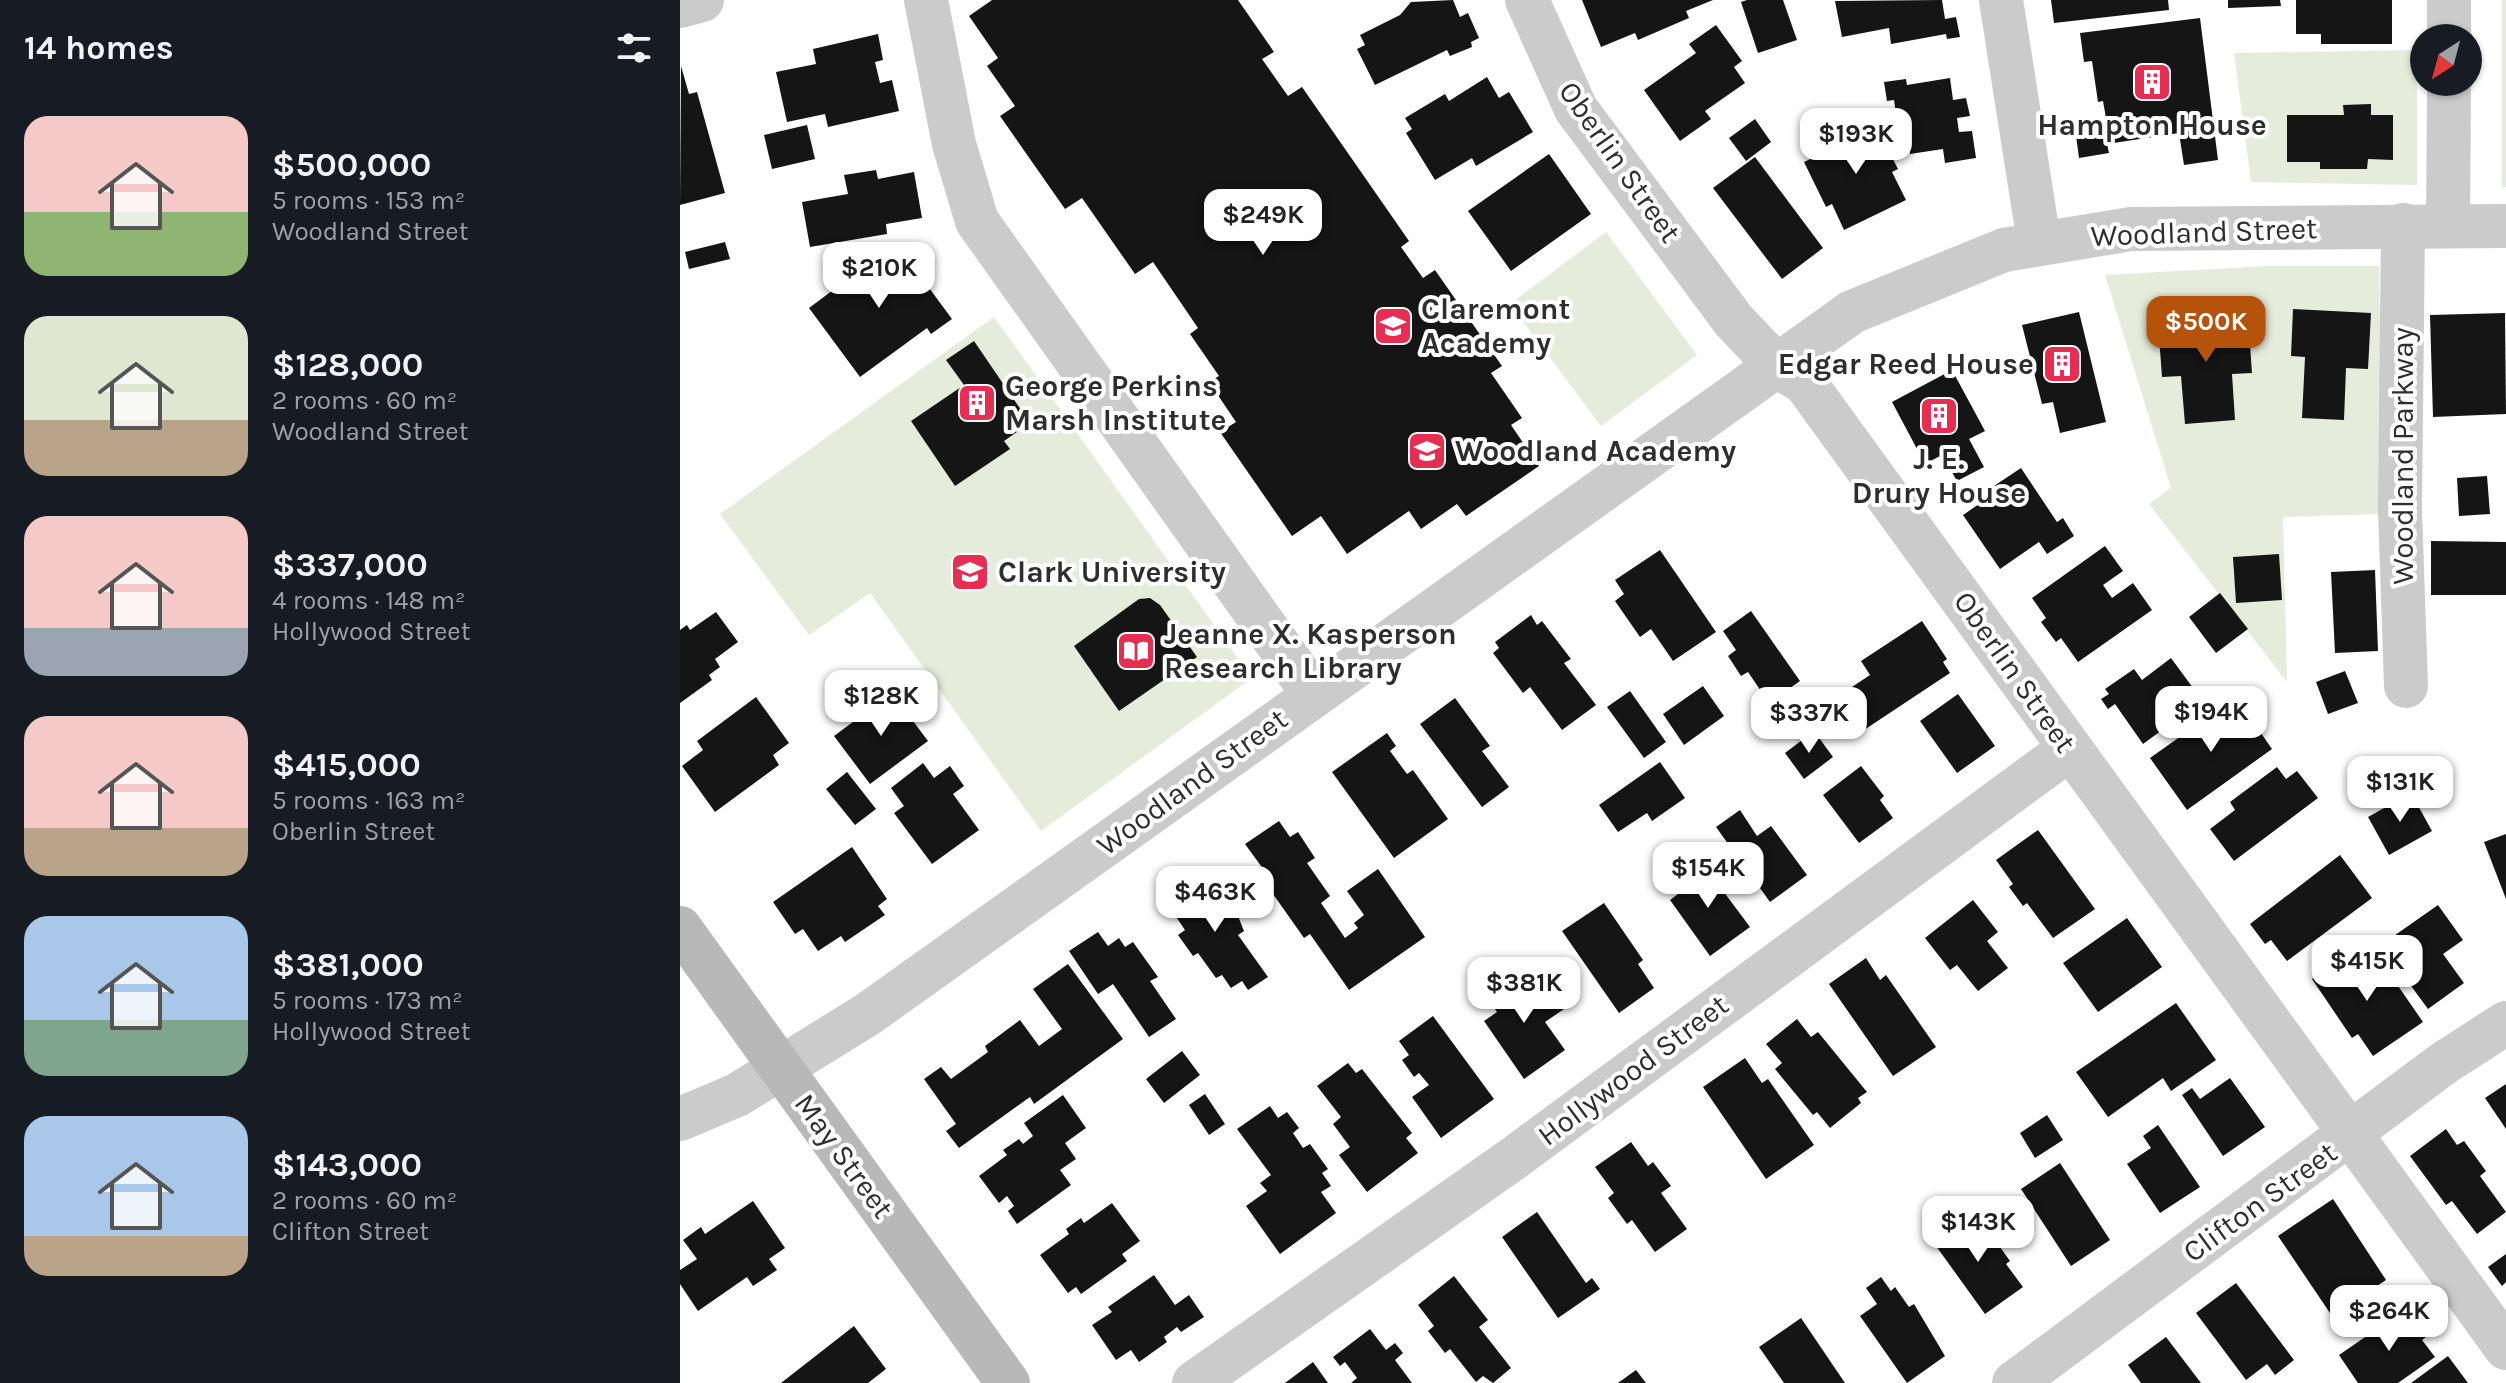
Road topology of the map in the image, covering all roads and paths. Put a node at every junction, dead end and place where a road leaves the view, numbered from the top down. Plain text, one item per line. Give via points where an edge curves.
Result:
1 (702, 0) edge
2 (926, 0) edge
3 (1527, 0) edge
4 (2001, 0) edge
5 (2449, 0) edge
6 (680, 6) edge
7 (2449, 24) edge
8 (2449, 96) edge
9 (2403, 225) junction
10 (2448, 226) junction
11 (2506, 226) edge
12 (2039, 242) junction
13 (1776, 365) junction
14 (2406, 686) dead end
15 (1314, 695) junction
16 (2068, 750) junction
17 (680, 928) edge
18 (2506, 1023) edge
19 (781, 1067) junction
20 (680, 1119) edge
21 (2352, 1134) junction
22 (2506, 1348) edge
23 (1008, 1383) edge
24 (1194, 1383) edge
25 (2014, 1383) edge

1 - 6 street
2 - 15 street via 954,144 977,221
3 - 13 street, Oberlin Street via 1576,109 1734,321
4 - 12 street
5 - 7 street
8 - 10 street
9 - 10 street, Woodland Street
9 - 12 street, Woodland Street via 2131,229
9 - 14 street, Woodland Parkway via 2400,510
10 - 11 street, Woodland Street
12 - 13 street, Woodland Street via 2004,250 1852,312
13 - 15 street, Woodland Street
13 - 16 street, Oberlin Street via 1805,383
15 - 19 street, Woodland Street via 868,1014
16 - 21 street, Oberlin Street
16 - 24 street, Hollywood Street via 1514,1158
17 - 19 street, May Street
18 - 21 street, Clifton Street
19 - 20 street, Woodland Street via 737,1095
19 - 23 street, May Street
21 - 22 street, Oberlin Street
21 - 25 street, Clifton Street

